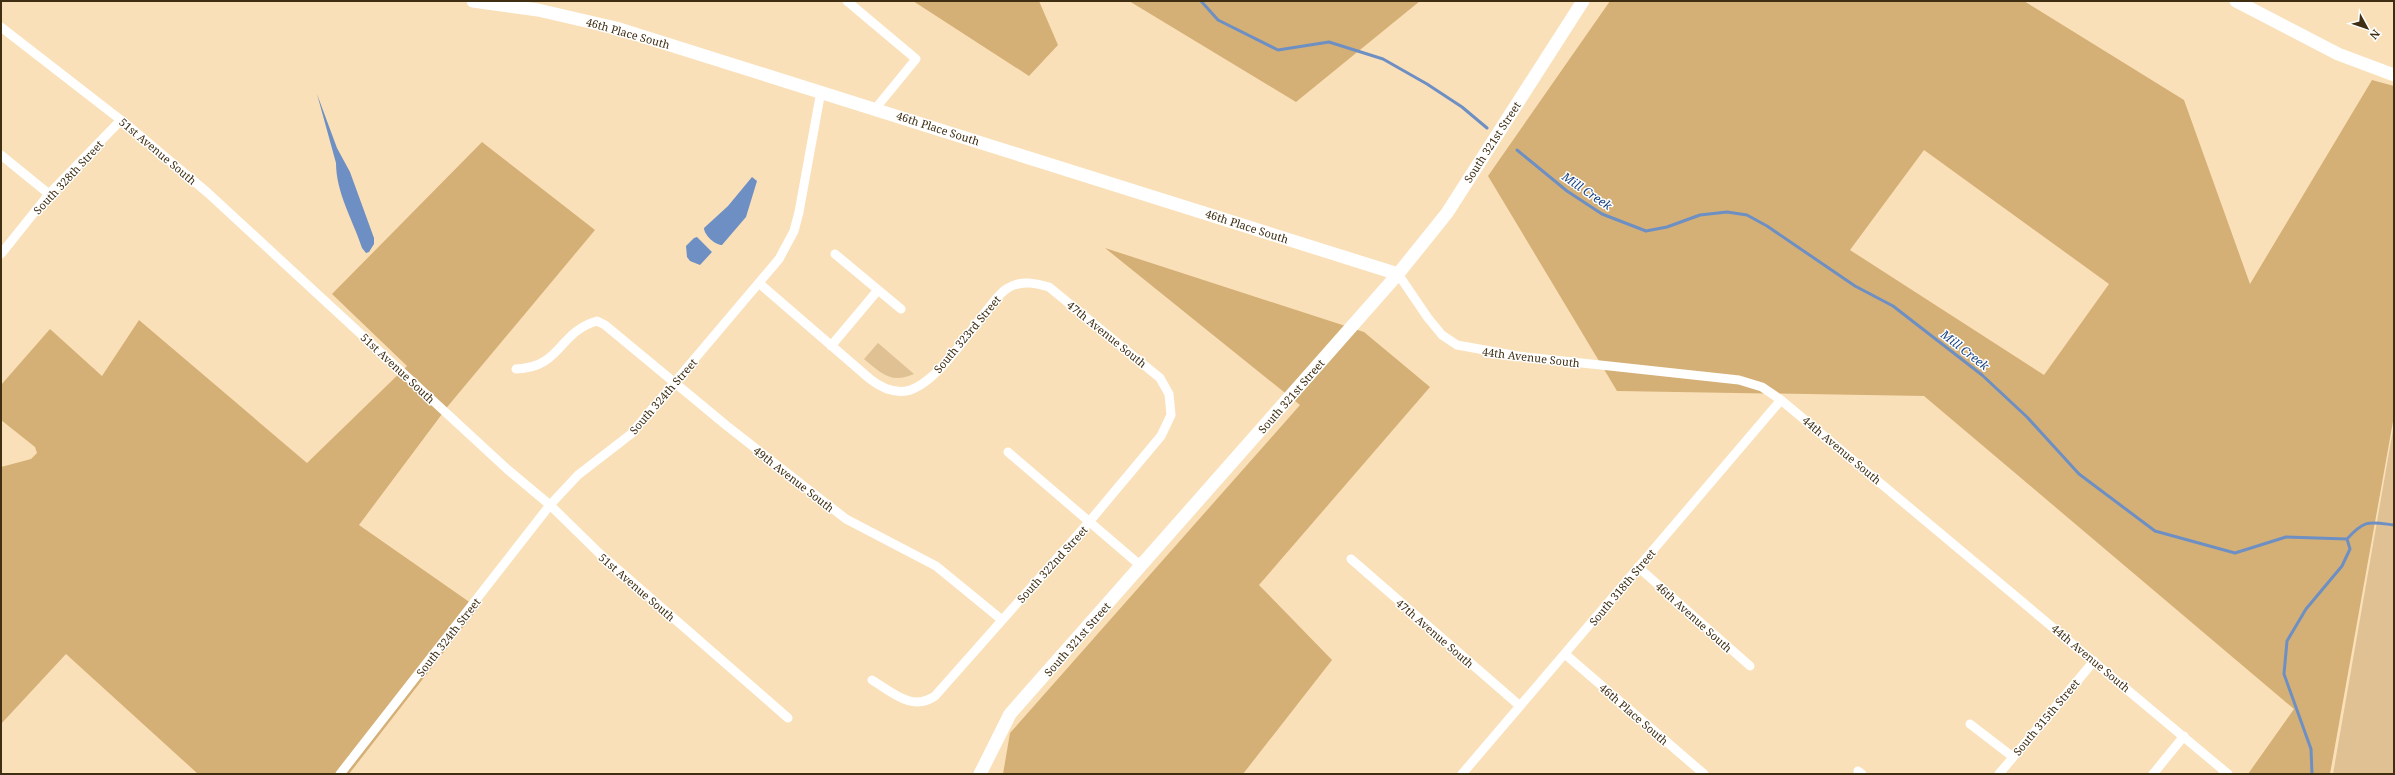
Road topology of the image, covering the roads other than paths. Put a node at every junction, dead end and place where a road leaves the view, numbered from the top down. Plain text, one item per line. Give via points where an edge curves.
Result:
1 (473, 1) edge
2 (847, 1) edge
3 (1583, 1) edge
4 (2236, 1) edge
5 (1, 27) edge
6 (2394, 75) edge
7 (821, 91) junction
8 (875, 109) junction
9 (121, 120) junction
10 (1, 155) edge
11 (50, 194) junction
12 (1, 254) edge
13 (835, 254) dead end
14 (1398, 274) junction
15 (1028, 282) joint
16 (760, 284) junction
17 (878, 290) junction
18 (901, 309) dead end
19 (831, 346) junction
20 (516, 369) dead end
21 (675, 383) junction
22 (1781, 400) junction
23 (1171, 402) joint
24 (1008, 452) dead end
25 (550, 505) junction
26 (1089, 522) junction
27 (1351, 560) dead end
28 (1141, 566) junction
29 (1638, 567) junction
30 (1002, 620) junction
31 (1564, 654) junction
32 (2094, 661) junction
33 (1750, 666) dead end
34 (872, 680) dead end
35 (1520, 706) junction
36 (788, 718) dead end
37 (1970, 724) dead end
38 (2184, 736) junction
39 (2013, 757) junction
40 (1466, 773) edge
41 (340, 774) edge
42 (980, 774) edge
43 (1704, 774) edge
44 (1999, 774) edge
45 (2152, 774) edge
46 (2228, 774) edge

1 - 7 main road, 46th Place South via 538,10 616,28
2 - 8 street via 916,59
3 - 14 main road, South 321st Street via 1447,212
4 - 6 main road via 2338,54
5 - 9 street, 51st Avenue South
7 - 8 main road, 46th Place South
7 - 16 street, South 324th Street via 794,231 779,259
8 - 14 main road, 46th Place South
9 - 11 street, South 328th Street
9 - 25 street, 51st Avenue South via 208,193 507,469
10 - 11 street
11 - 12 street, South 328th Street
13 - 17 street
14 - 22 street, 44th Avenue South via 1442,335 1457,345 1518,356 1739,380 1762,387
14 - 28 main road, South 321st Street
15 - 19 street, South 323rd Street via 1007,289 937,371 922,384 908,390 882,388
15 - 23 street, 47th Avenue South via 1049,287 1160,378
16 - 19 street
16 - 21 street, South 324th Street
17 - 18 street
17 - 19 street
20 - 21 street, 49th Avenue South via 545,363 573,333 597,321
21 - 25 street, South 324th Street via 631,434 578,475
21 - 30 street, 49th Avenue South via 846,519 936,566
22 - 29 street, South 318th Street
22 - 32 street, 44th Avenue South
23 - 26 street, South 322nd Street via 1171,415 1161,436
24 - 26 street
25 - 36 street, 51st Avenue South via 599,553
25 - 41 street, South 324th Street via 484,593
26 - 28 street
26 - 30 street, South 322nd Street
27 - 35 street, 47th Avenue South
28 - 42 main road, South 321st Street via 1010,714
29 - 31 street, South 318th Street
29 - 33 street, 46th Avenue South
30 - 34 street, South 322nd Street via 935,696 919,704 909,702
31 - 35 street, South 318th Street
31 - 43 street, 46th Place South
32 - 38 street, 44th Avenue South
32 - 39 street, South 315th Street
35 - 40 street, South 318th Street
37 - 39 street
38 - 45 street
38 - 46 street, 44th Avenue South
39 - 44 street, South 315th Street

